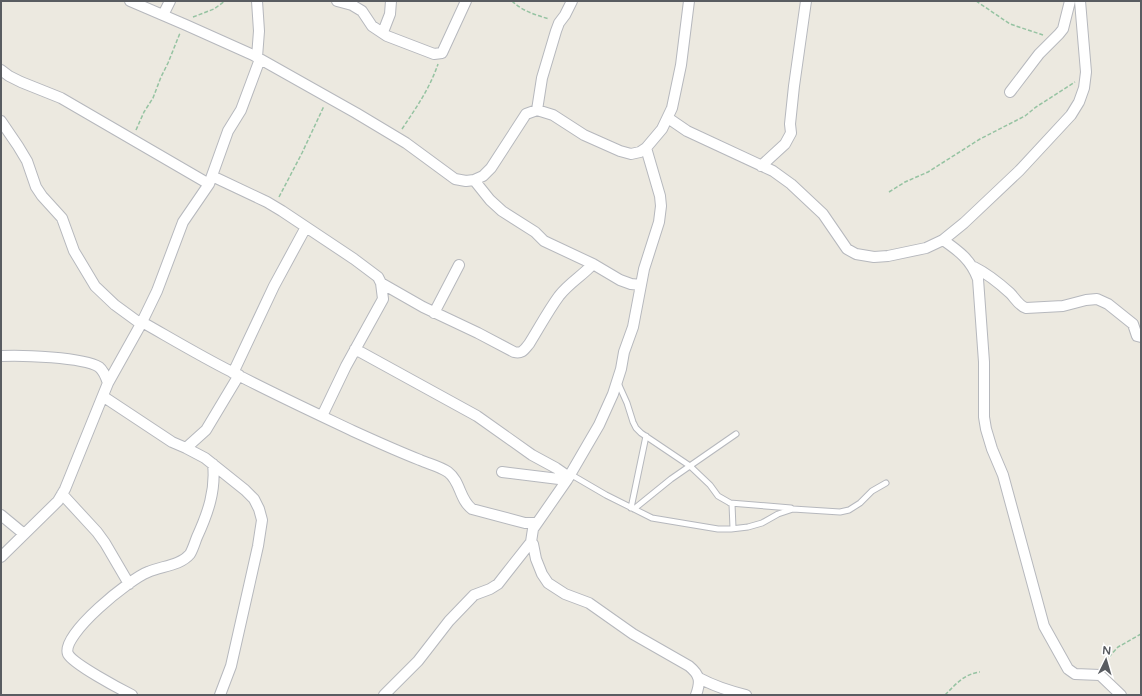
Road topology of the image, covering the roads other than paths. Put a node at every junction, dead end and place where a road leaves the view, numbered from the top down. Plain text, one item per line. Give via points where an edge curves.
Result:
1 (130, 1) edge
2 (170, 1) edge
3 (257, 1) edge
4 (337, 1) edge
5 (391, 1) edge
6 (466, 1) edge
7 (572, 1) edge
8 (689, 1) edge
9 (806, 1) edge
10 (1070, 1) edge
11 (1080, 1) edge
12 (163, 15) junction
13 (383, 32) junction
14 (259, 58) junction
15 (1, 70) edge
16 (1010, 92) dead end
17 (537, 110) junction
18 (668, 118) junction
19 (1, 121) edge
20 (646, 148) junction
21 (761, 166) junction
22 (211, 180) junction
23 (474, 180) junction
24 (306, 227) junction
25 (943, 240) junction
26 (593, 264) junction
27 (459, 265) dead end
28 (974, 268) junction
29 (381, 283) junction
30 (641, 285) junction
31 (434, 313) junction
32 (142, 323) junction
33 (1141, 337) edge
34 (355, 349) junction
35 (1, 356) edge
36 (236, 374) junction
37 (617, 381) junction
38 (108, 383) junction
39 (104, 396) junction
40 (322, 416) junction
41 (736, 434) dead end
42 (646, 436) junction
43 (186, 448) junction
44 (213, 464) junction
45 (690, 466) junction
46 (502, 472) dead end
47 (569, 477) junction
48 (886, 483) dead end
49 (62, 494) junction
50 (730, 503) junction
51 (633, 509) junction
52 (794, 509) junction
53 (1, 515) edge
54 (537, 523) junction
55 (733, 528) junction
56 (24, 534) junction
57 (531, 542) junction
58 (1, 557) edge
59 (129, 584) junction
60 (699, 678) junction
61 (132, 695) edge
62 (220, 695) edge
63 (384, 695) edge
64 (696, 695) edge
65 (746, 695) edge
66 (1121, 695) edge

1 - 12 street
2 - 12 street
3 - 14 street
4 - 13 street via 362,11 372,26
5 - 13 street via 390,14
6 - 13 street via 442,53 429,53
7 - 17 street via 559,23 542,78
8 - 18 street via 676,94
9 - 21 street via 794,86 791,133 785,144
10 - 16 street via 1063,29 1028,66
11 - 25 street via 1086,76 1079,102 1071,115 1020,171
12 - 14 street
14 - 22 street via 241,110 228,131
14 - 23 street via 396,137 455,179
15 - 22 street via 21,82 62,98 132,139
17 - 20 street via 548,112 584,135 620,151 631,154
17 - 23 street via 526,114 491,168
18 - 20 street
18 - 21 street
19 - 32 street via 27,161 36,187 62,218 74,251 95,286 115,305
20 - 30 street via 661,206
21 - 25 street via 791,184 823,214 847,249 856,254 888,256 926,248
22 - 24 street via 274,206
22 - 32 street via 183,222
23 - 26 street via 502,211 531,229 544,241
24 - 29 street via 378,277
24 - 36 street via 274,286
25 - 28 street via 964,256
26 - 30 street via 620,280
26 - 31 street via 559,296 529,344 519,353
27 - 31 street
28 - 33 street via 984,272 1026,308 1063,306 1092,299 1103,301 1133,324 1137,336
28 - 66 street via 978,279 986,429 1003,475 1044,626 1068,669 1075,674 1096,674 1104,677
29 - 31 street
29 - 34 street via 383,299
30 - 37 street via 633,327
32 - 36 street
32 - 38 street
34 - 40 street
34 - 47 street via 477,416 532,455
35 - 38 street via 56,358 92,365 99,368
36 - 40 street
36 - 43 street via 206,430
37 - 42 lane via 636,428
37 - 47 street via 599,425
38 - 39 street
39 - 43 street via 168,440
39 - 49 street
40 - 54 street via 439,466 453,477 466,505 472,509 524,523
41 - 45 lane
42 - 45 lane
42 - 51 lane
43 - 44 street
44 - 59 street via 215,478 206,518 190,554 169,566 148,571
44 - 62 street via 254,499 262,520 244,612 231,666
45 - 50 lane via 718,496
45 - 51 lane
46 - 47 street
47 - 51 lane
47 - 54 street
48 - 52 lane via 849,510 840,512
49 - 56 street
49 - 59 street via 106,543
50 - 52 lane
50 - 55 lane via 733,506
51 - 55 lane via 652,518 678,523 718,529
52 - 55 lane via 762,523
53 - 56 street
54 - 57 street via 533,529
56 - 58 street
57 - 60 street via 536,560 548,583 565,594 593,606 633,634 681,660 697,672
57 - 63 street via 498,584 474,595 418,661
59 - 61 street via 94,612 69,642 67,649 69,655 77,662
60 - 64 street
60 - 65 street

